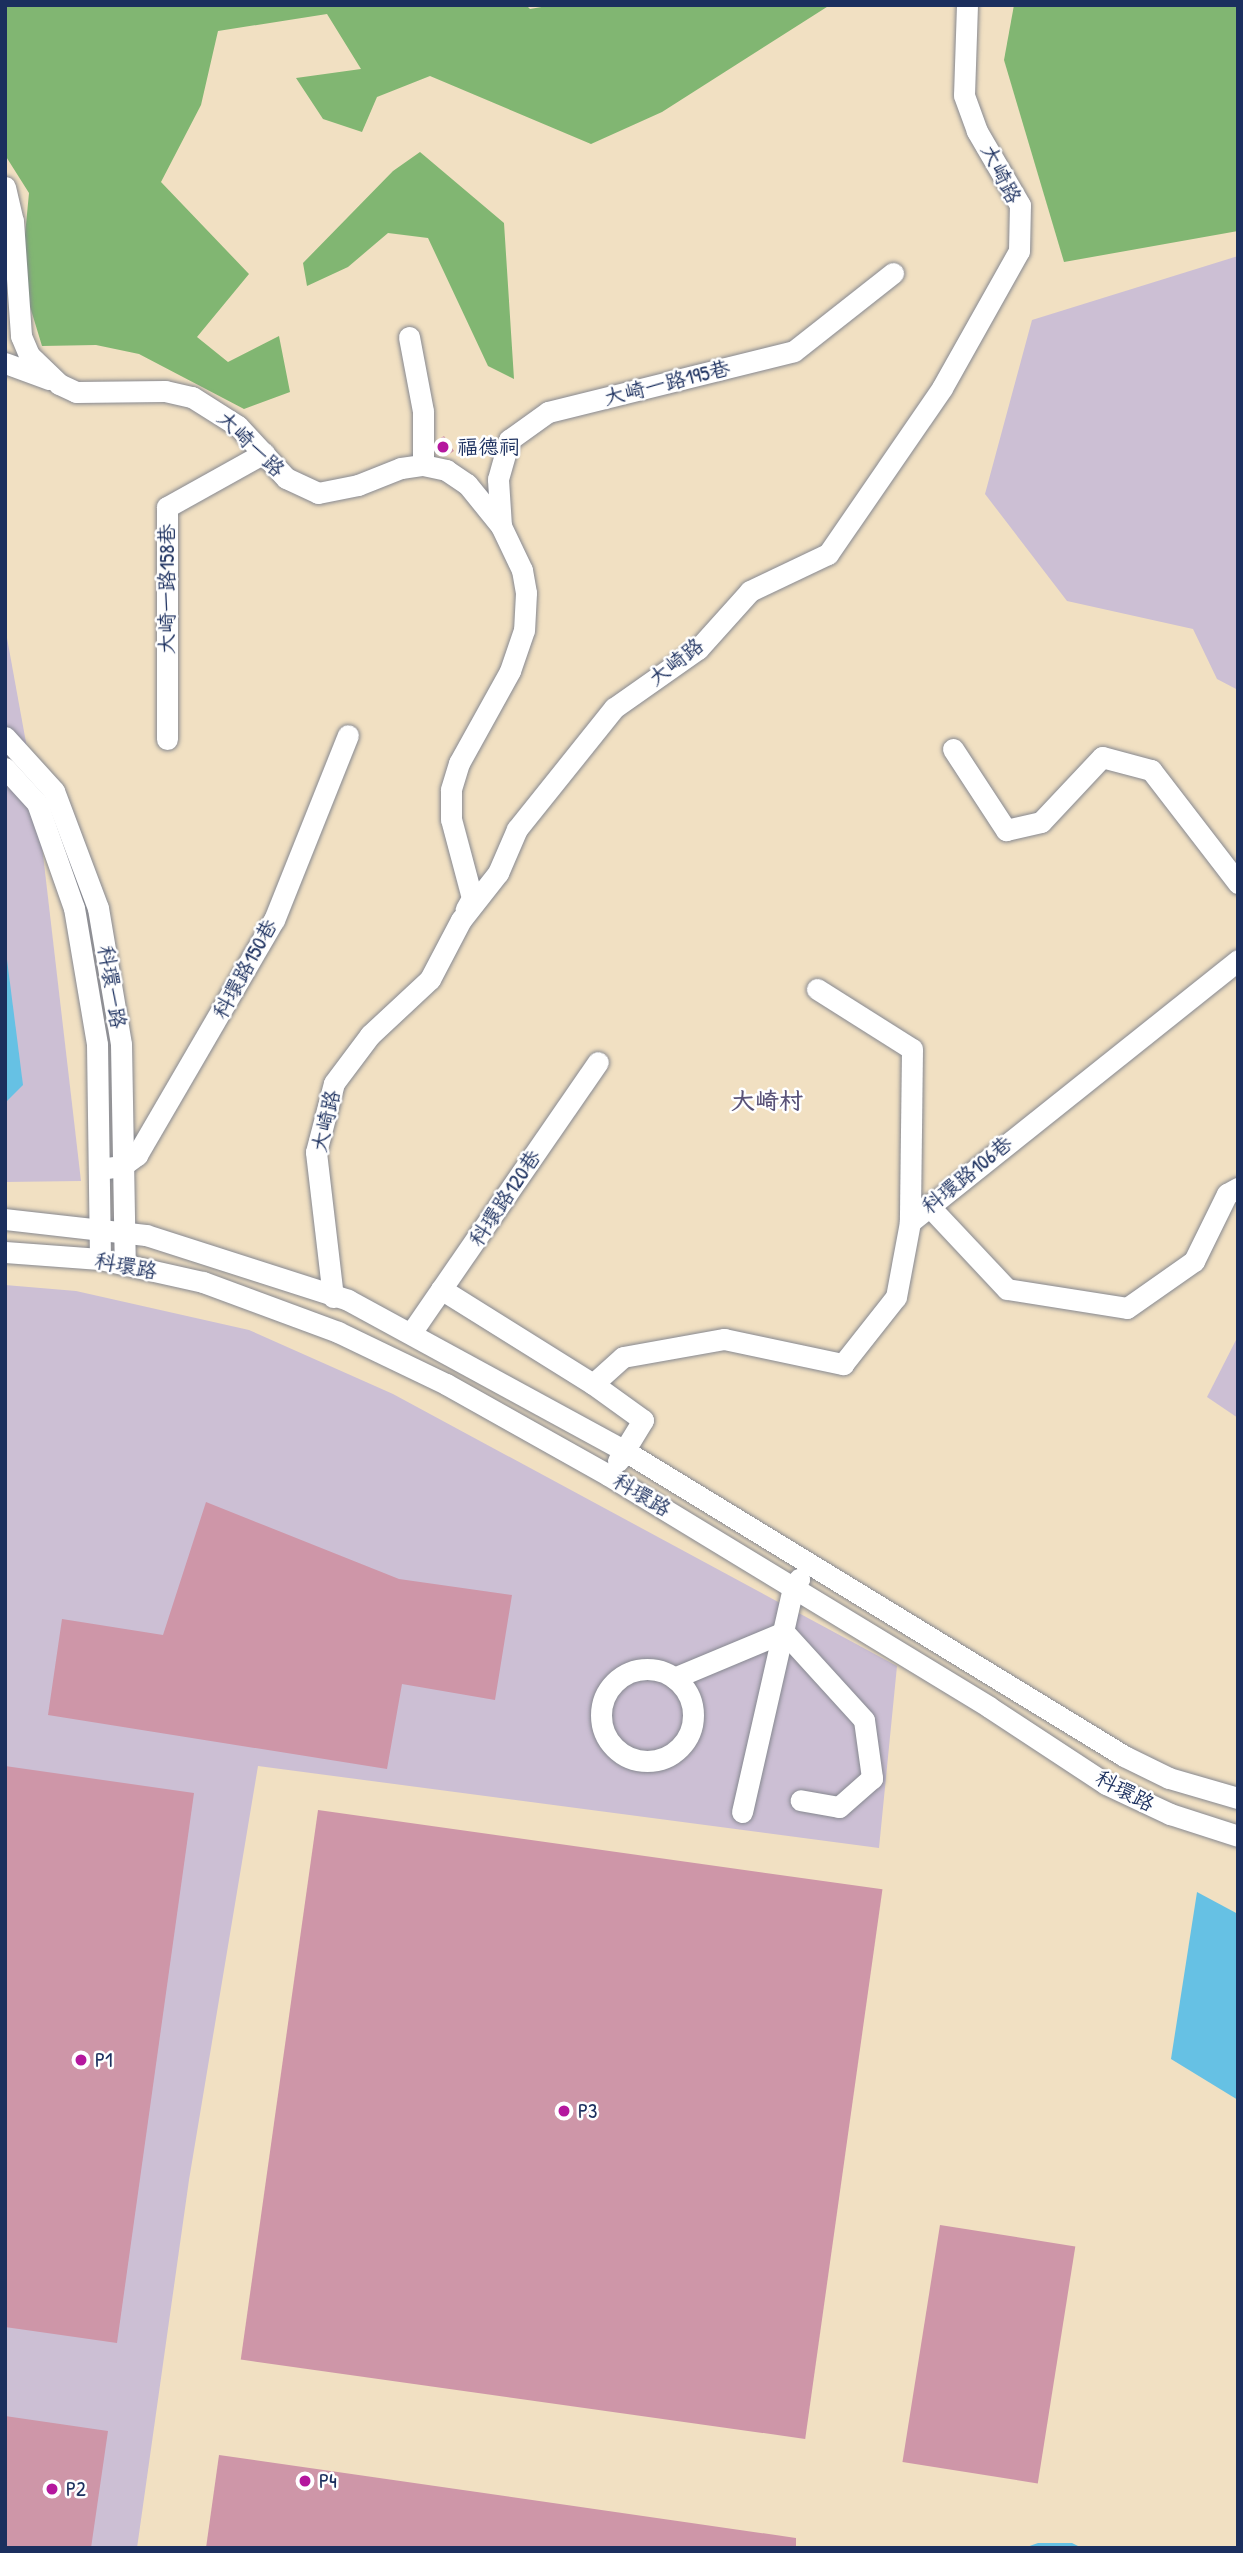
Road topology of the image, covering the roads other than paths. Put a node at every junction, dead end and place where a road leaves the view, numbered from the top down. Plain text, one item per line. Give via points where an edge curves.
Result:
1 (967, 5) edge
2 (5, 187) edge
3 (893, 274) dead end
4 (409, 337) dead end
5 (5, 363) edge
6 (54, 381) junction
7 (264, 453) junction
8 (423, 465) junction
9 (501, 526) junction
10 (348, 735) dead end
11 (5, 737) edge
12 (167, 739) dead end
13 (953, 749) dead end
14 (5, 768) edge
15 (1238, 883) edge
16 (461, 920) junction
17 (1238, 960) edge
18 (817, 989) dead end
19 (598, 1062) dead end
20 (122, 1166) junction
21 (100, 1169) junction
22 (1238, 1188) edge
23 (928, 1205) junction
24 (5, 1219) edge
25 (910, 1222) junction
26 (101, 1226) junction
27 (123, 1230) junction
28 (5, 1252) edge
29 (100, 1259) junction
30 (125, 1264) junction
31 (441, 1289) junction
32 (333, 1297) junction
33 (411, 1334) junction
34 (593, 1384) junction
35 (625, 1451) junction
36 (608, 1475) junction
37 (807, 1565) junction
38 (793, 1588) junction
39 (784, 1632) junction
40 (674, 1678) junction
41 (1238, 1798) edge
42 (801, 1800) dead end
43 (742, 1812) dead end
44 (1238, 1836) edge

1 - 16 street, 大崎路 via 964,95 977,131 1020,205 1019,251 942,388 828,554 750,591 698,649 614,708 517,830 498,873
2 - 6 street, 大崎一路 via 13,221 21,336 29,355
3 - 9 street, 大崎一路195巷 via 794,351 548,412 509,440 498,479
4 - 8 street via 423,411
5 - 6 street
6 - 7 street, 大崎一路 via 76,392 165,391 192,397 239,426
7 - 8 street, 大崎一路 via 286,478 318,493
7 - 12 street, 大崎一路158巷 via 167,507
8 - 9 street via 446,470 467,484
9 - 16 street via 522,570 524,630 510,671 460,763 451,790 451,818 472,898
10 - 20 street, 科環路150巷 via 274,920 148,1139
11 - 20 street, 科環一路 via 54,791 98,908 121,1044
13 - 15 street via 1006,830 1041,822 1102,757 1151,770
14 - 21 street, 科環一路 via 37,803 74,908 97,1044
16 - 32 street, 大崎路 via 430,979 370,1035 334,1083 316,1152
17 - 23 street, 科環路106巷
18 - 25 street via 912,1049
19 - 31 street, 科環路120巷
20 - 21 street
20 - 27 street, 科環一路
21 - 26 street, 科環一路
22 - 23 street via 1227,1194 1194,1261 1127,1308 1007,1289
23 - 25 street, 科環路106巷
24 - 26 street, 科環路
25 - 34 street, 科環路106巷 via 896,1297 843,1364 724,1339 623,1357
26 - 27 street, 科環路
26 - 29 street, 科環一路
27 - 30 street, 科環一路
27 - 32 street, 科環路
28 - 29 street, 科環路
29 - 30 street, 科環路
30 - 36 street, 科環路 via 203,1282 338,1332 446,1384
31 - 33 street, 科環路120巷
31 - 34 street
32 - 33 street, 科環路
33 - 35 street, 科環路
34 - 35 street via 643,1419
35 - 36 street
35 - 37 street, 科環路
36 - 38 street, 科環路
37 - 38 street
37 - 41 street, 科環路 via 1124,1756 1169,1778
38 - 39 street
38 - 44 street, 科環路 via 1106,1784 1170,1814
39 - 40 street
39 - 42 street via 864,1720 872,1778 839,1807
39 - 43 street
40 - 40 street via 643,1669 622,1677 606,1694 602,1725 618,1751 645,1761 673,1753 683,1743 691,1708

